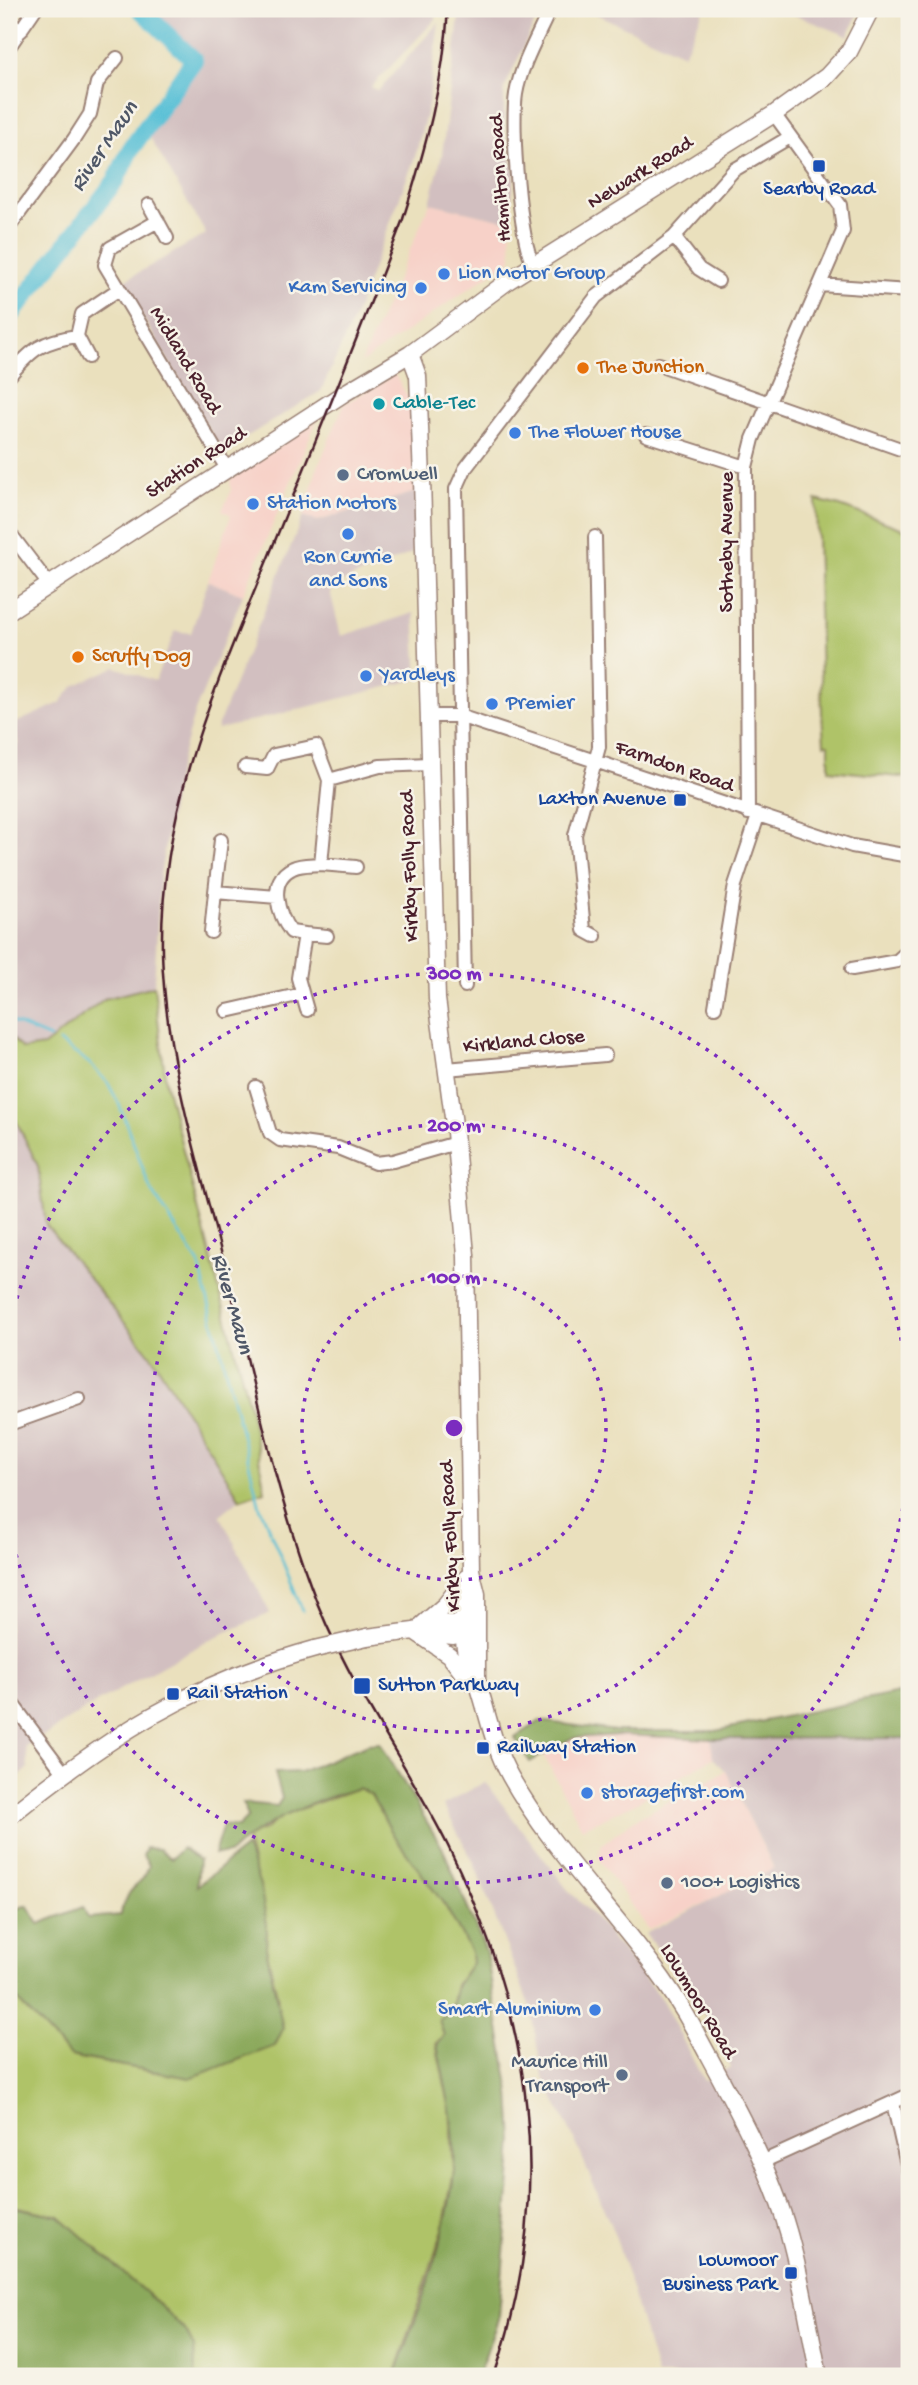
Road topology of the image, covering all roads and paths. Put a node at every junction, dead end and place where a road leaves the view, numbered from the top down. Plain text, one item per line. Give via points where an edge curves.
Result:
1 (36, 9) edge
2 (550, 9) edge
3 (871, 9) edge
4 (9, 21) edge
5 (21, 31) junction
6 (9, 47) edge
7 (121, 76) dead end
8 (774, 114) junction
9 (790, 137) junction
10 (149, 205) dead end
11 (158, 221) junction
12 (9, 227) edge
13 (674, 237) junction
14 (167, 238) dead end
15 (534, 266) junction
16 (718, 281) dead end
17 (820, 285) junction
18 (119, 289) junction
19 (909, 291) edge
20 (76, 336) junction
21 (410, 354) junction
22 (88, 356) dead end
23 (658, 364) dead end
24 (10, 375) edge
25 (769, 403) junction
26 (646, 435) dead end
27 (909, 452) edge
28 (746, 467) junction
29 (227, 469) junction
30 (9, 532) edge
31 (595, 537) dead end
32 (50, 586) junction
33 (9, 611) edge
34 (428, 716) junction
35 (459, 716) junction
36 (596, 761) junction
37 (429, 764) junction
38 (245, 767) dead end
39 (329, 780) junction
40 (753, 815) junction
41 (221, 840) dead end
42 (909, 856) edge
43 (321, 864) junction
44 (356, 867) dead end
45 (215, 892) junction
46 (277, 897) junction
47 (211, 932) dead end
48 (305, 934) junction
49 (327, 936) dead end
50 (595, 936) dead end
51 (909, 950) edge
52 (852, 969) dead end
53 (465, 986) dead end
54 (302, 994) junction
55 (715, 1007) dead end
56 (307, 1010) dead end
57 (227, 1011) dead end
58 (605, 1055) dead end
59 (446, 1069) junction
60 (256, 1087) dead end
61 (456, 1143) junction
62 (79, 1399) dead end
63 (9, 1423) edge
64 (471, 1570) junction
65 (469, 1629) junction
66 (414, 1631) junction
67 (481, 1698) junction
68 (9, 1699) edge
69 (64, 1773) junction
70 (9, 1817) edge
71 (909, 2095) edge
72 (893, 2103) junction
73 (762, 2162) junction
74 (909, 2174) edge
75 (819, 2376) edge

1 - 5 street
2 - 15 street, Hamilton Road via 516,94 520,189 527,254
3 - 8 main road, Newark Road via 849,52 828,76
4 - 5 street
5 - 6 street
7 - 12 street via 113,62 97,83 90,114
8 - 9 street
8 - 15 main road, Newark Road
9 - 13 street via 734,170
9 - 17 street via 840,205 843,231
10 - 11 street
11 - 14 street
11 - 18 street, Midland Road via 110,248 105,265
13 - 16 street via 699,269
13 - 35 street via 596,297 465,469 456,489
15 - 21 main road, Newark Road
17 - 19 street
17 - 25 street, Sotheby Avenue
18 - 20 street via 82,314
18 - 29 street, Midland Road
20 - 22 street
20 - 24 street via 50,340 29,353
21 - 29 main road, Station Road
21 - 34 main road, Kirkby Folly Road via 418,376
23 - 25 street
25 - 27 street
25 - 28 street, Sotheby Avenue
26 - 28 street
28 - 40 street, Sotheby Avenue
29 - 32 main road, Station Road
30 - 32 street
31 - 36 street
32 - 33 main road, Station Road
34 - 35 street, Farndon Road
34 - 37 main road, Kirkby Folly Road
35 - 36 street, Farndon Road
35 - 53 street
36 - 40 street, Farndon Road
36 - 50 street via 575,835 584,930
37 - 39 street via 380,766
37 - 59 main road, Kirkby Folly Road via 437,999
38 - 39 street via 267,769 274,755 316,746
39 - 43 street
40 - 42 street, Farndon Road via 852,846
40 - 55 street, Sotheby Avenue via 735,885
41 - 45 street
43 - 44 street
43 - 46 street via 288,871
45 - 46 street
45 - 47 street
46 - 48 street via 279,916 291,932
48 - 49 street
48 - 54 street via 298,978
51 - 52 street via 897,961
54 - 56 street
54 - 57 street
58 - 59 street, Kirkland Close
59 - 61 main road, Kirkby Folly Road
60 - 61 street via 270,1133 280,1140 338,1148 375,1163
61 - 64 main road, Kirkby Folly Road via 466,1255
62 - 63 street
64 - 65 main road, Lowmoor Road via 464,1598
64 - 66 main road via 445,1605
65 - 66 main road via 439,1623
65 - 67 main road, Lowmoor Road via 468,1661
66 - 67 main road via 449,1656
66 - 69 main road, bridge via 315,1649 236,1675 131,1726
67 - 73 main road, Lowmoor Road via 509,1775 561,1850 642,1951 692,2026
68 - 69 street
69 - 70 main road
71 - 72 street
72 - 73 street
72 - 74 street
73 - 75 main road, Lowmoor Road via 788,2229

